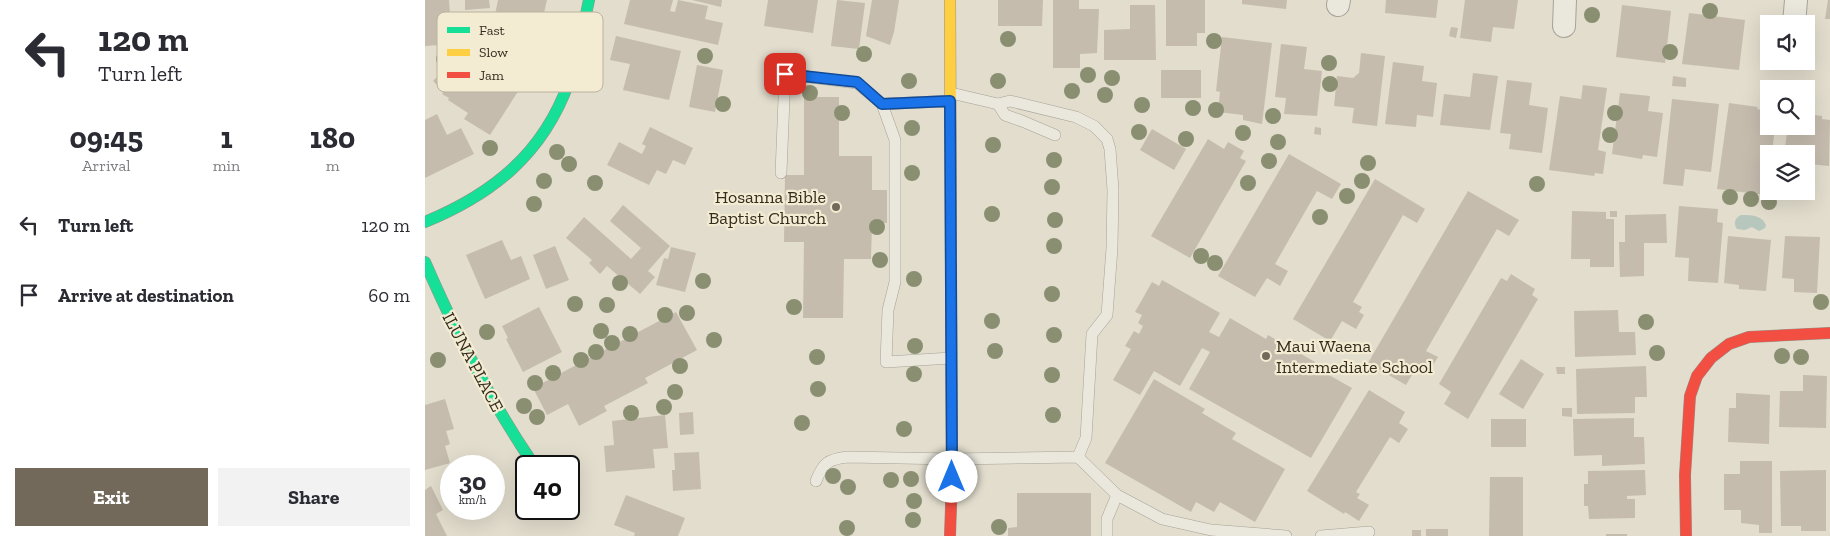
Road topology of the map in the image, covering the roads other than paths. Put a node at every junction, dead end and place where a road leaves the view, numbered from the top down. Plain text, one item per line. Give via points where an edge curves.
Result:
1 (950, 0) edge
2 (1565, 0) edge
3 (1796, 0) edge
4 (1795, 15) edge
5 (1564, 26) dead end
6 (564, 92) edge
7 (951, 97) junction
8 (882, 104) junction
9 (998, 104) junction
10 (1055, 135) dead end
11 (781, 173) dead end
12 (425, 222) edge
13 (425, 262) edge
14 (1830, 334) edge
15 (951, 358) junction
16 (528, 455) edge
17 (1078, 456) junction
18 (952, 458) junction
19 (816, 481) dead end
20 (1117, 495) junction
21 (1369, 532) dead end
22 (950, 536) edge
23 (1107, 536) edge
24 (1286, 536) edge
25 (1321, 536) edge
26 (1686, 536) edge

1 - 7 street
2 - 5 street
3 - 4 street
6 - 12 street via 546,131 501,181 475,199
7 - 8 lane
7 - 9 lane
7 - 15 street
8 - 11 lane via 857,82 785,74
8 - 15 lane via 895,140 895,282 888,310 886,362
9 - 10 lane via 1005,116
9 - 17 lane via 1011,101 1086,121 1107,139 1110,149 1113,209 1107,315 1092,334 1086,438
13 - 16 street, ILUNA PLACE via 461,342 505,423
14 - 26 street via 1749,337 1729,344 1711,358 1697,376 1690,396 1685,475
15 - 18 street
17 - 18 lane
17 - 20 lane
18 - 19 lane via 833,459 822,467
18 - 22 street
20 - 23 lane via 1107,519
20 - 24 lane via 1162,519 1211,530
21 - 25 lane

